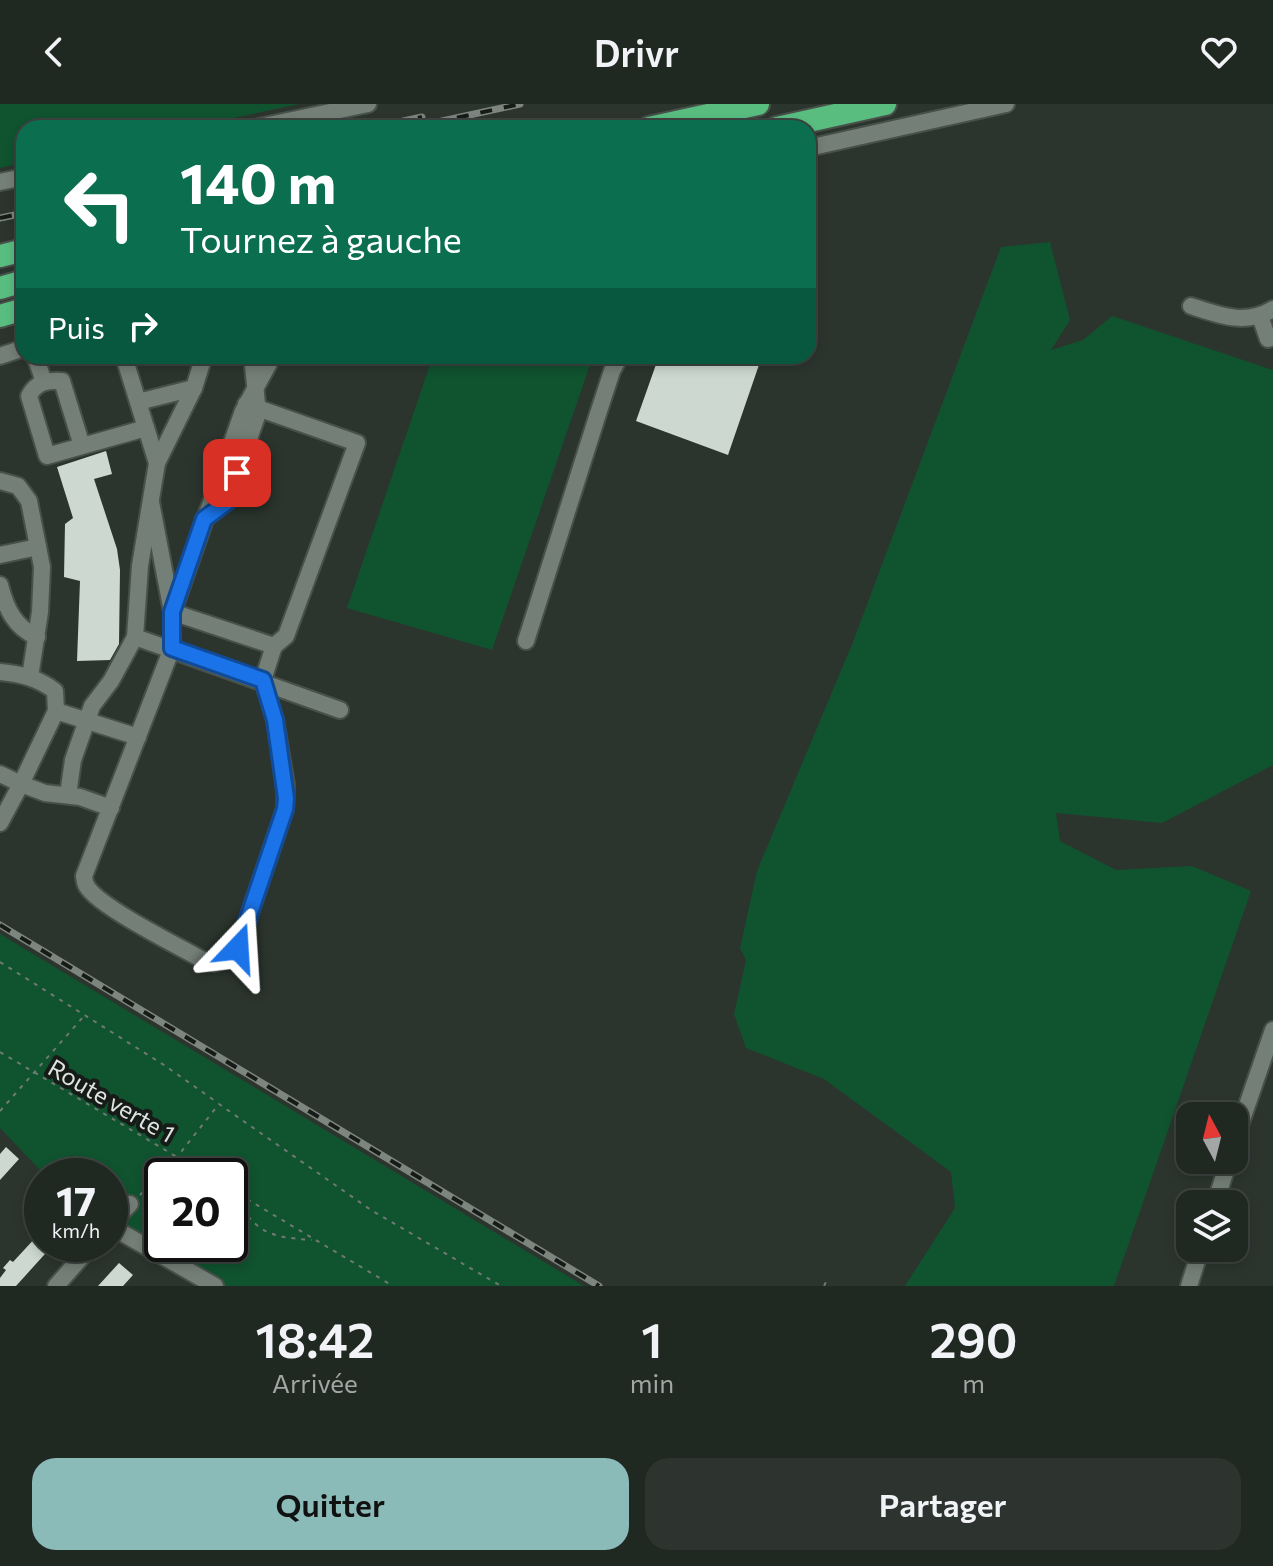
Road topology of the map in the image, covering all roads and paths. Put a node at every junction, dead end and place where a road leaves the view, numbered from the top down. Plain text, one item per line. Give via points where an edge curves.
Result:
1 (368, 104) edge
2 (758, 104) edge
3 (885, 104) edge
4 (1006, 104) edge
5 (293, 120) edge
6 (685, 120) edge
7 (813, 120) edge
8 (816, 146) edge
9 (1191, 306) dead end
10 (1266, 312) edge
11 (1268, 339) dead end
12 (38, 364) edge
13 (126, 364) edge
14 (202, 364) edge
15 (252, 364) edge
16 (269, 364) edge
17 (617, 364) edge
18 (44, 382) junction
19 (194, 388) junction
20 (252, 400) junction
21 (138, 402) junction
22 (146, 428) junction
23 (82, 446) junction
24 (157, 463) junction
25 (0, 481) edge
26 (151, 502) junction
27 (38, 547) junction
28 (0, 555) edge
29 (0, 585) edge
30 (172, 612) junction
31 (37, 637) junction
32 (135, 637) junction
33 (526, 641) dead end
34 (274, 646) junction
35 (172, 648) junction
36 (0, 672) edge
37 (30, 677) junction
38 (263, 680) junction
39 (340, 710) dead end
40 (56, 711) junction
41 (86, 721) junction
42 (138, 737) junction
43 (0, 774) edge
44 (21, 784) junction
45 (68, 795) junction
46 (111, 808) junction
47 (0, 823) edge
48 (0, 962) edge
49 (84, 1015) junction
50 (1273, 1030) edge
51 (0, 1052) edge
52 (35, 1073) junction
53 (1248, 1102) edge
54 (219, 1104) junction
55 (0, 1111) edge
56 (177, 1157) junction
57 (248, 1199) edge
58 (130, 1204) edge
59 (248, 1218) edge
60 (128, 1235) edge
61 (314, 1240) junction
62 (77, 1262) edge
63 (1197, 1262) edge
64 (827, 1280) dead end
65 (56, 1286) edge
66 (215, 1286) edge
67 (393, 1286) edge
68 (501, 1286) edge
69 (824, 1286) edge
70 (1189, 1286) edge

1 - 5 street
2 - 6 highway
3 - 7 highway
4 - 8 street
9 - 10 street via 1234,318
10 - 11 street
12 - 18 street
13 - 21 street
14 - 19 street
15 - 20 street
16 - 20 street
17 - 33 street
18 - 23 street via 62,381
18 - 23 street via 29,396 47,456
19 - 21 street
19 - 24 street
20 - 30 street
20 - 34 street via 357,443 289,631
21 - 22 street
22 - 23 street
22 - 24 street
24 - 26 street
25 - 27 street via 26,494
26 - 30 street
26 - 32 street
27 - 28 street
27 - 31 street via 42,567
29 - 31 street via 18,625
30 - 34 street
30 - 35 street
31 - 37 street
32 - 35 street
32 - 41 street
34 - 38 street
35 - 38 street
35 - 42 street
36 - 37 street
37 - 40 street via 55,691
38 - 39 street
38 - 46 street via 275,720 285,809 231,958 214,963 201,959 87,888 84,876
40 - 41 street
40 - 44 street
41 - 42 street
41 - 45 street
42 - 46 street
43 - 44 street
44 - 45 street
44 - 47 street
45 - 46 street
48 - 49 path
49 - 52 path
49 - 54 path
50 - 53 street
51 - 52 path, Route verte 1
52 - 55 path
52 - 56 path, Route verte 1
54 - 56 path
54 - 68 path via 371,1210
56 - 58 path
57 - 61 path
59 - 61 path via 274,1236
60 - 66 street
61 - 67 path
62 - 65 street
63 - 70 street
64 - 69 path

